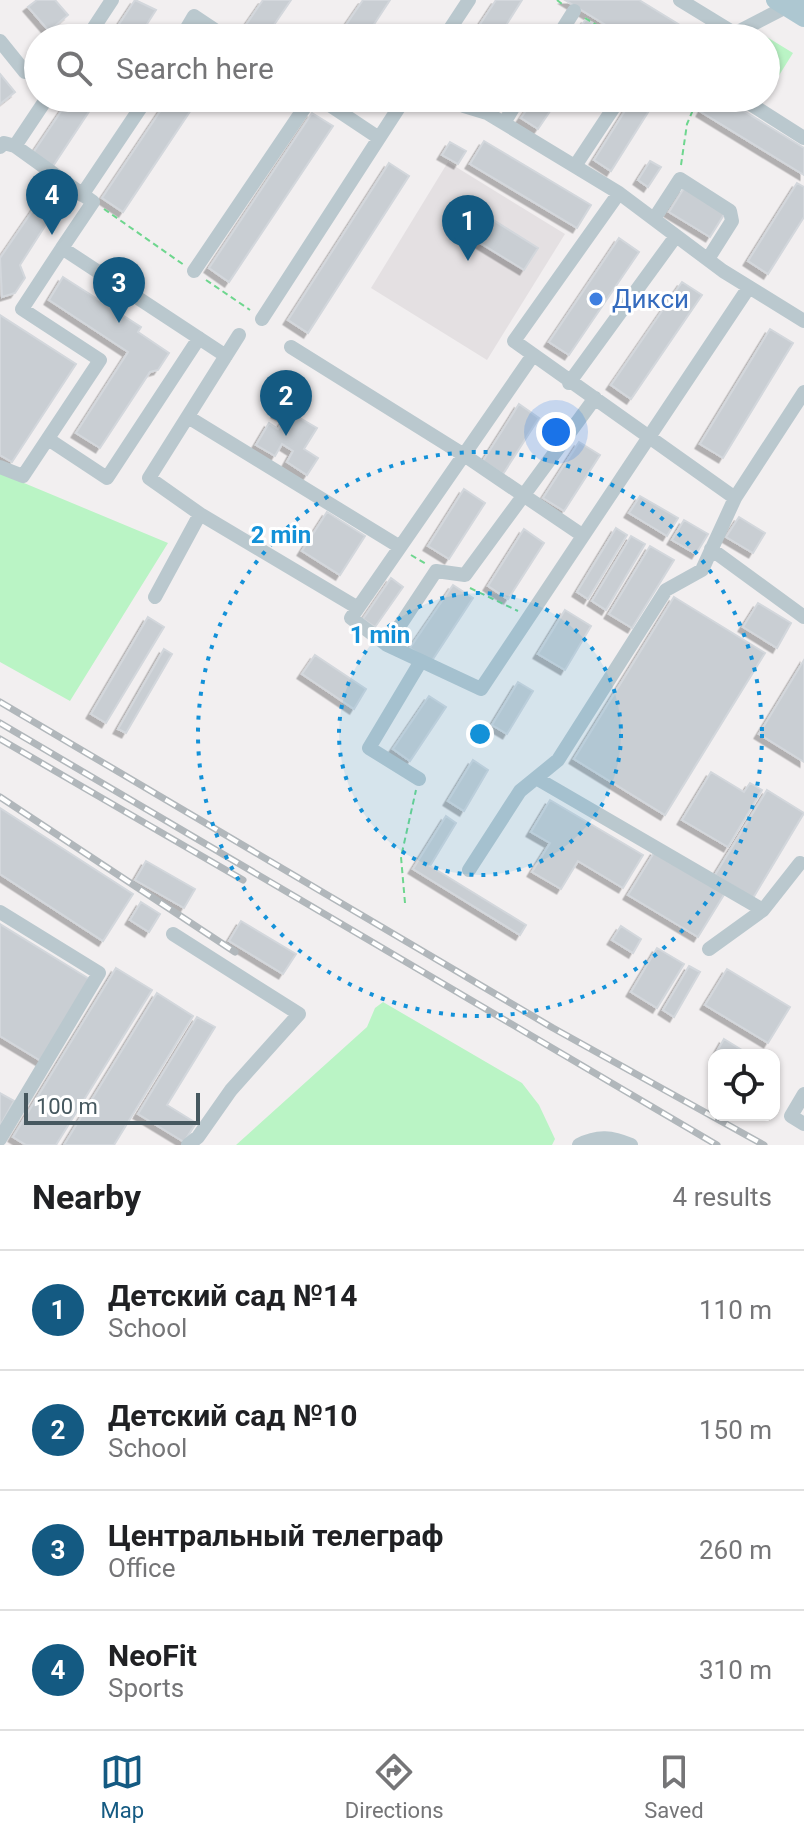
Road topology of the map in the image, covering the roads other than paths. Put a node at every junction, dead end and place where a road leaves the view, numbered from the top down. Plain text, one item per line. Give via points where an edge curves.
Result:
1 (112, 0) edge
2 (469, 0) edge
3 (680, 0) edge
4 (791, 2) edge
5 (574, 11) road end
6 (804, 18) edge
7 (96, 24) edge
8 (189, 24) edge
9 (206, 24) edge
10 (453, 24) edge
11 (566, 24) edge
12 (714, 24) edge
13 (754, 24) edge
14 (0, 41) edge
15 (24, 71) edge
16 (36, 112) edge
17 (139, 112) edge
18 (302, 112) edge
19 (340, 112) edge
20 (396, 112) edge
21 (482, 112) edge
22 (511, 112) edge
23 (611, 112) edge
24 (763, 112) edge
25 (504, 123) junction
26 (379, 138) junction
27 (804, 138) edge
28 (7, 147) edge
29 (575, 166) junction
30 (619, 193) junction
31 (88, 198) junction
32 (654, 219) junction
33 (676, 236) junction
34 (62, 248) junction
35 (708, 259) junction
36 (194, 271) road end
37 (749, 287) junction
38 (262, 319) road end
39 (804, 321) edge
40 (239, 335) dead end
41 (199, 338) junction
42 (291, 347) dead end
43 (533, 355) junction
44 (226, 356) junction
45 (569, 383) junction
46 (595, 398) junction
47 (803, 398) edge
48 (188, 417) junction
49 (648, 435) junction
50 (48, 439) junction
51 (464, 455) junction
52 (0, 467) edge
53 (524, 495) junction
54 (735, 498) junction
55 (200, 514) junction
56 (582, 535) junction
57 (400, 547) junction
58 (711, 549) junction
59 (155, 597) dead end
60 (358, 608) junction
61 (804, 617) edge
62 (387, 645) junction
63 (421, 661) junction
64 (536, 778) junction
65 (419, 779) road end
66 (803, 861) edge
67 (469, 870) dead end
68 (763, 910) junction
69 (0, 912) edge
70 (173, 934) dead end
71 (709, 949) dead end
72 (804, 1094) edge
73 (804, 1124) edge
74 (0, 1139) edge
75 (188, 1145) edge
76 (579, 1145) edge
77 (631, 1145) edge

1 - 7 street
2 - 10 street
3 - 12 street
4 - 6 main road
4 - 13 street
5 - 11 street
8 - 9 street via 194,16
14 - 15 street
16 - 28 street
17 - 31 street
18 - 36 street
19 - 26 street
20 - 26 street
21 - 25 street
22 - 25 street
23 - 29 street
24 - 27 street
25 - 29 street
26 - 38 street
28 - 31 street
29 - 30 street
30 - 32 street
30 - 43 street via 514,341
31 - 34 street
32 - 33 street
32 - 35 street via 680,179 732,215
33 - 35 street
33 - 45 street
34 - 41 street
34 - 50 street via 22,309 100,360
35 - 37 street
37 - 39 street
37 - 49 street
40 - 44 street
41 - 44 street
41 - 50 street via 107,478
42 - 51 street
43 - 45 street
43 - 51 street
44 - 48 street
45 - 46 street
46 - 49 street
46 - 53 street
47 - 54 street
48 - 55 street via 149,478
48 - 57 street
49 - 54 street
49 - 56 street
50 - 52 street via 23,476
51 - 53 street
51 - 57 street
53 - 56 street
53 - 62 street via 465,575 436,571
54 - 58 street
55 - 59 street
55 - 60 street
56 - 63 street via 481,689
57 - 60 street
58 - 61 street
58 - 64 street via 702,570 666,590 558,760
60 - 62 street via 351,618
62 - 63 street
63 - 65 street via 369,748
64 - 67 street via 520,791
64 - 68 street
66 - 68 street
68 - 71 street
69 - 74 street via 99,973
70 - 75 street via 299,1014
72 - 73 street via 791,1116
76 - 77 street via 594,1137

